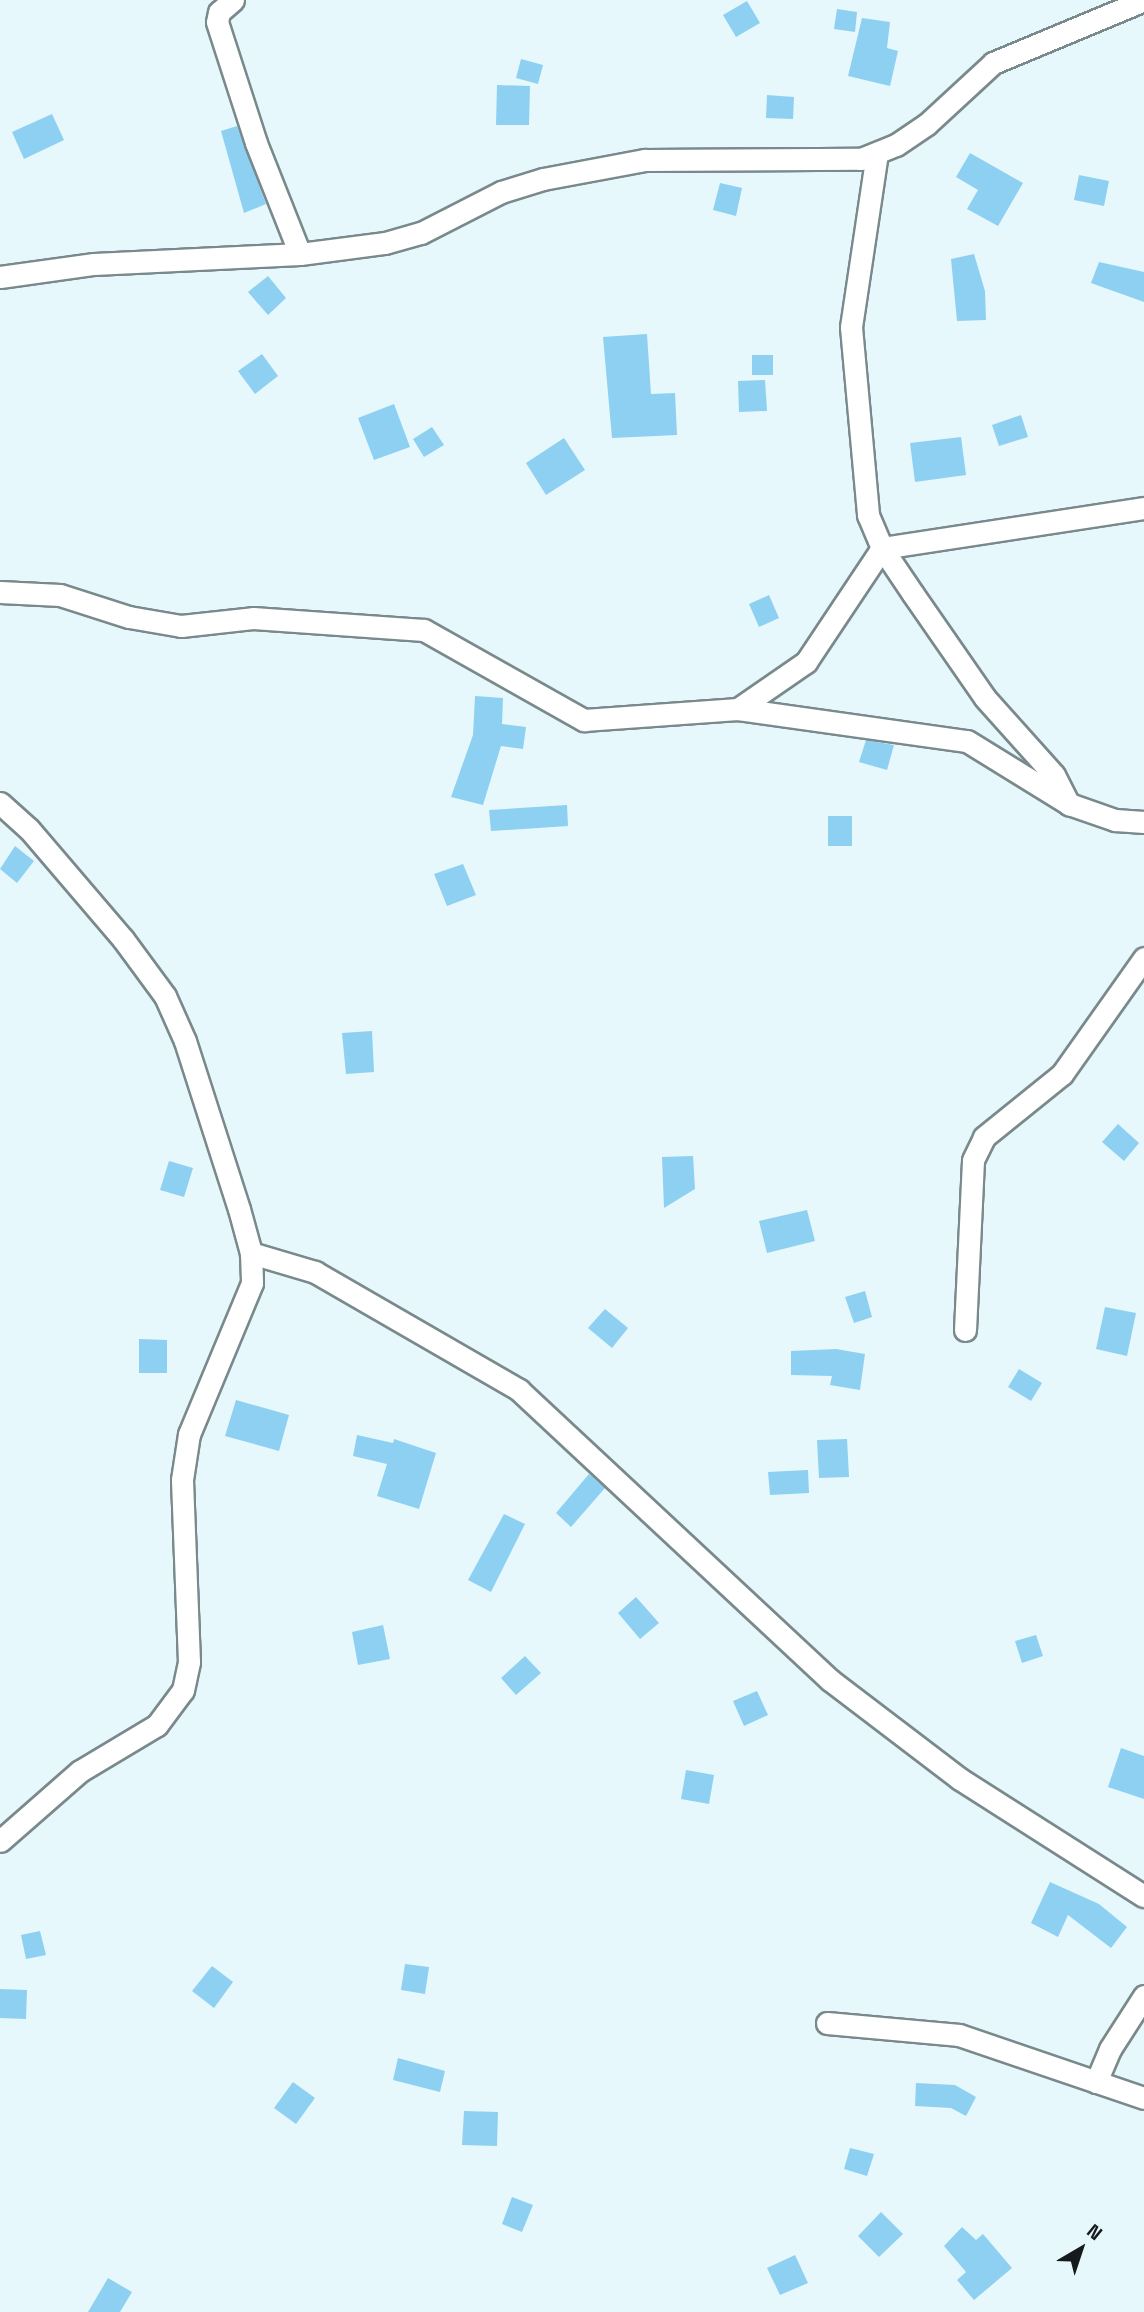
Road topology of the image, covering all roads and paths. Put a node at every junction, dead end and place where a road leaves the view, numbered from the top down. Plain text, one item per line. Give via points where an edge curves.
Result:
1 (233, 0) edge
2 (1144, 1) edge
3 (877, 153) junction
4 (300, 254) junction
5 (0, 277) edge
6 (1144, 508) edge
7 (883, 548) junction
8 (0, 592) edge
9 (738, 709) junction
10 (0, 803) edge
11 (1069, 804) junction
12 (1144, 822) edge
13 (1144, 958) edge
14 (251, 1252) junction
15 (965, 1330) dead end
16 (0, 1841) edge
17 (1144, 1896) edge
18 (1144, 1996) edge
19 (827, 2023) dead end
20 (1096, 2082) junction
21 (1144, 2098) edge

1 - 4 street via 219,12 217,22 256,143
2 - 3 street via 993,63 927,124
3 - 4 street via 861,159 810,162 691,157 602,167 500,192 421,233 385,243
3 - 7 street via 851,327 869,515
4 - 5 street via 94,264
6 - 7 street
7 - 9 street via 806,662
7 - 11 street via 985,698 1046,766
8 - 9 street via 60,595 130,618 181,626 253,618 424,630 584,720
9 - 11 street via 967,741
10 - 14 street via 29,829 165,996 208,1110
11 - 12 street via 1115,820
13 - 15 street via 1062,1074 984,1137 973,1160
14 - 16 street via 248,1293 188,1434 182,1480 190,1587 189,1662 183,1690 157,1725 80,1771
14 - 17 street via 315,1272 519,1390 830,1680 960,1779
18 - 20 street via 1110,2049
19 - 20 street via 959,2035
20 - 21 street

